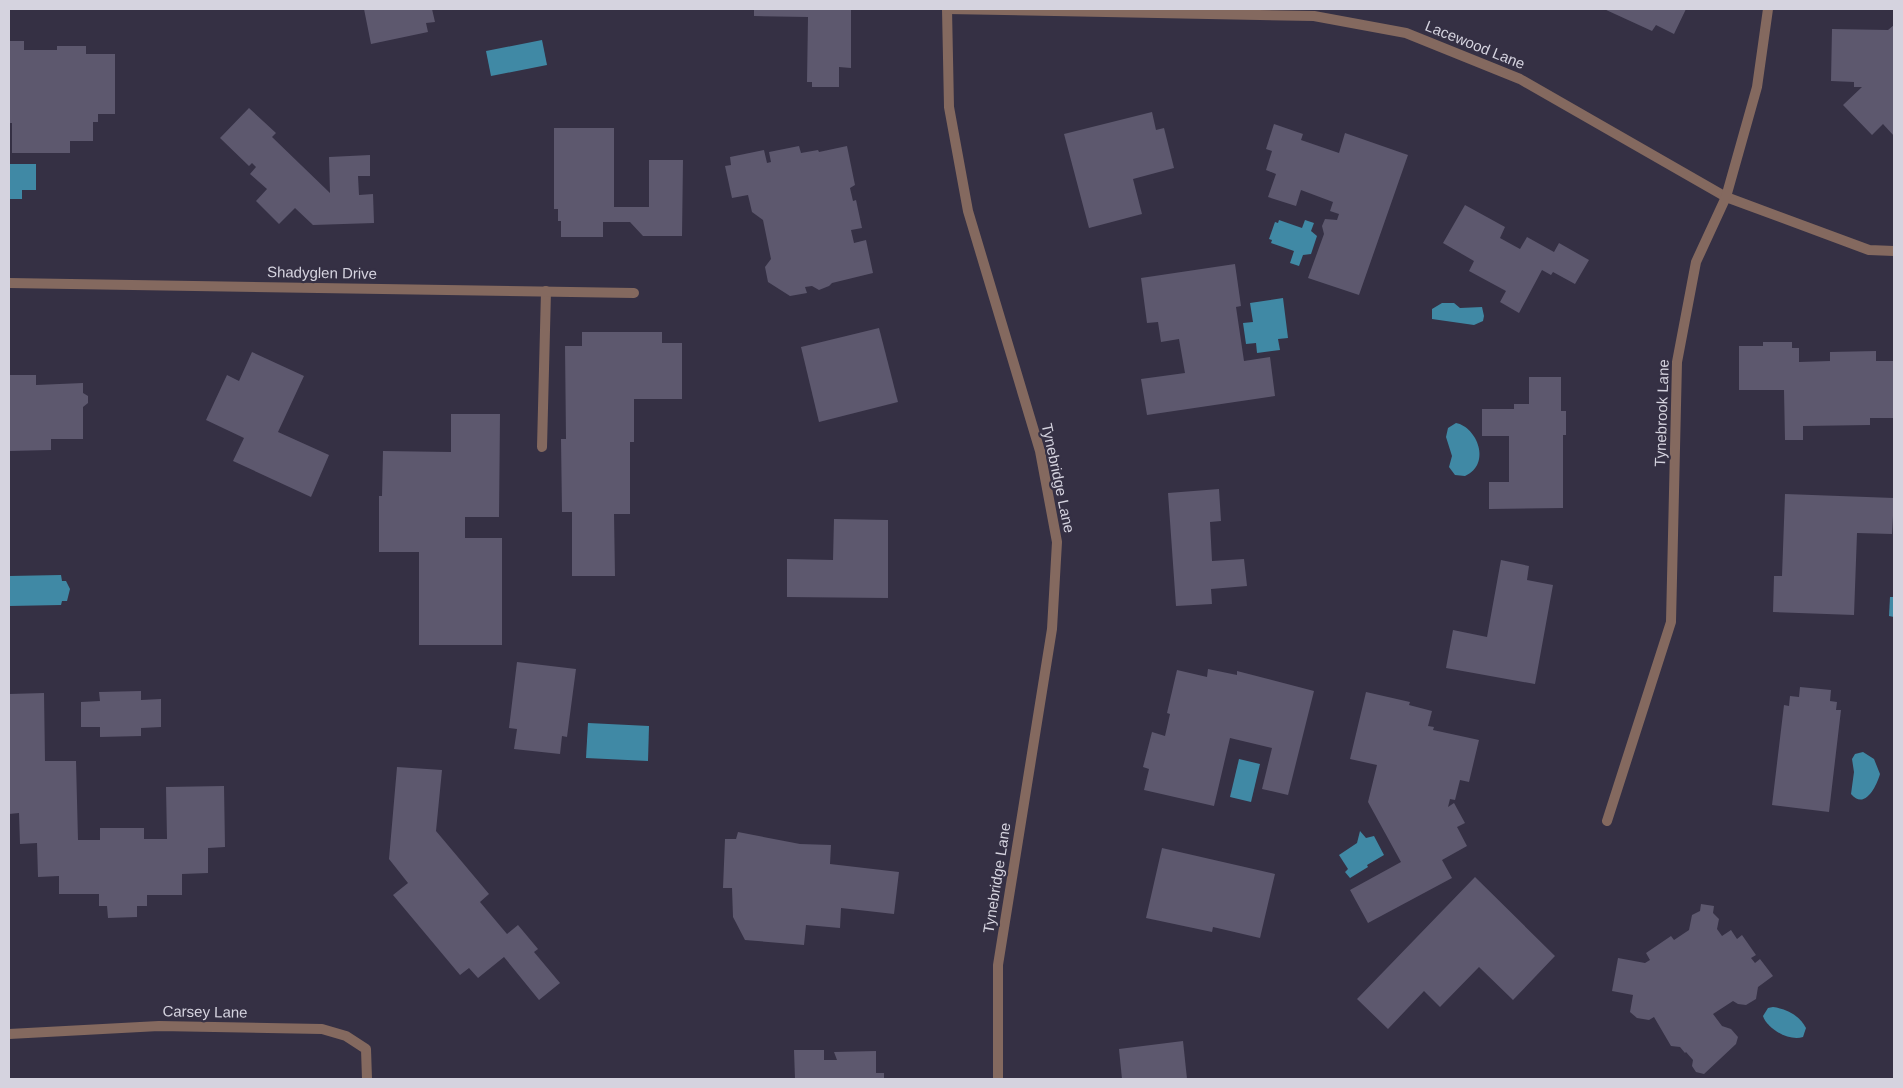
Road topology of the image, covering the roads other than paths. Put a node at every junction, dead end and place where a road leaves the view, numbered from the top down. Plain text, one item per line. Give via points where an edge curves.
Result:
1 (947, 9) edge
2 (1768, 9) edge
3 (1726, 196) junction
4 (1894, 251) edge
5 (9, 283) edge
6 (546, 291) junction
7 (634, 293) dead end
8 (542, 447) dead end
9 (1607, 822) dead end
10 (9, 1034) edge
11 (367, 1079) edge
12 (998, 1079) edge

1 - 3 street, Lacewood Lane via 1314,16 1406,33 1520,78
1 - 12 street, Tynebridge Lane via 949,107 968,211 1040,451 1057,542 1052,629 998,965
2 - 3 street, Tynebrook Lane via 1757,87
3 - 4 street, Lacewood Lane via 1869,250
3 - 9 street, Tynebrook Lane via 1696,262 1677,362 1670,622
5 - 6 street, Shadyglen Drive
6 - 7 street, Shadyglen Drive
6 - 8 street
10 - 11 street, Carsey Lane via 159,1026 322,1029 346,1036 366,1050

